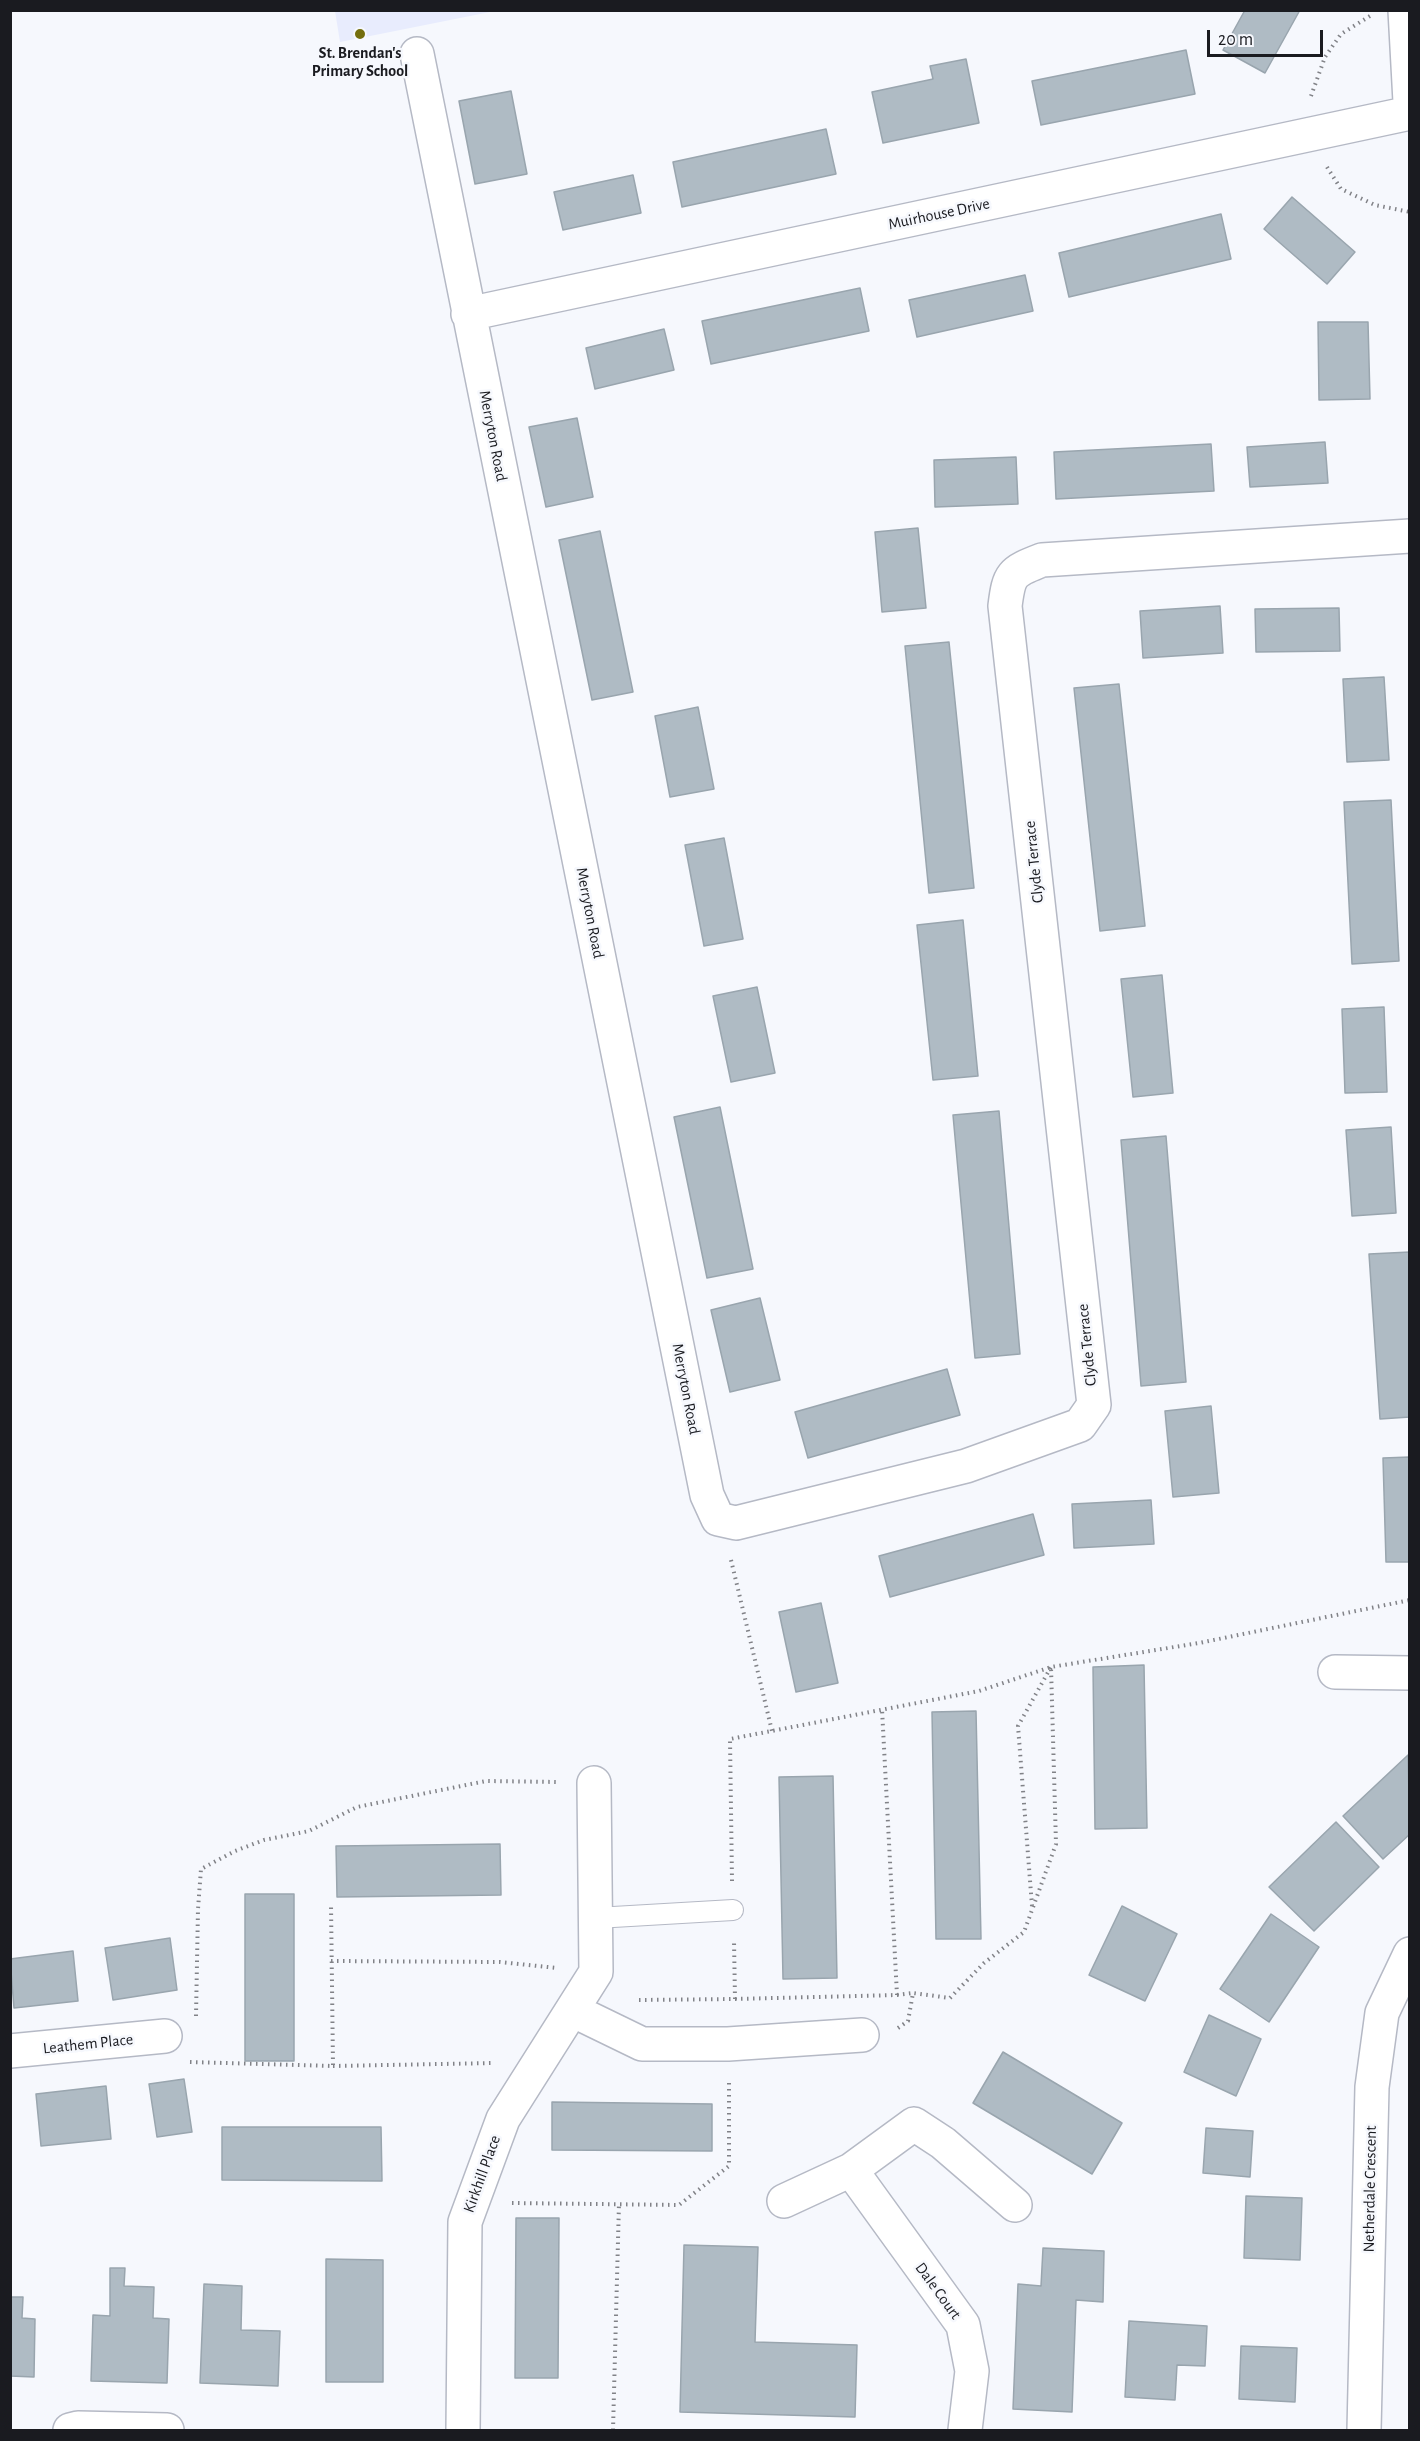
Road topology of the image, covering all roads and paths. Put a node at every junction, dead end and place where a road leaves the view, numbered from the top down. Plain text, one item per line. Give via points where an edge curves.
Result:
1 (1405, 10) edge
2 (417, 54) dead end
3 (1410, 102) edge
4 (1410, 112) edge
5 (468, 314) junction
6 (1410, 536) edge
7 (718, 1519) junction
8 (1410, 1600) edge
9 (1051, 1667) junction
10 (1335, 1672) dead end
11 (1410, 1673) edge
12 (882, 1709) junction
13 (771, 1731) junction
14 (594, 1783) joint
15 (331, 1905) dead end
16 (1033, 1909) junction
17 (733, 1910) junction
18 (596, 1918) junction
19 (1410, 1954) edge
20 (331, 1961) junction
21 (585, 1989) junction
22 (913, 1993) junction
23 (897, 1995) junction
24 (735, 1999) junction
25 (196, 2017) dead end
26 (862, 2035) joint
27 (178, 2044) joint
28 (728, 2044) junction
29 (10, 2051) edge
30 (539, 2062) junction
31 (333, 2066) junction
32 (851, 2170) junction
33 (784, 2200) dead end
34 (472, 2203) junction
35 (619, 2203) junction
36 (1015, 2205) dead end
37 (70, 2430) edge
38 (167, 2430) edge
39 (463, 2430) edge
40 (613, 2430) edge
41 (965, 2430) edge
42 (1364, 2430) edge

1 - 3 street
2 - 5 street, Merryton Road
4 - 5 street, Muirhouse Drive
5 - 7 street, Merryton Road via 708,1495
6 - 7 street, Clyde Terrace via 1041,560 1021,568 1008,581 1005,606 1094,1405 1080,1425 966,1466 736,1523
7 - 13 path via 729,1548
8 - 9 path via 1199,1643
9 - 12 path via 979,1691
9 - 16 path via 1056,1844
9 - 16 path via 1018,1726
10 - 11 street
12 - 13 path
12 - 23 path
13 - 17 path via 730,1739
14 - 18 street
14 - 25 path via 486,1781 357,1807 309,1832 264,1840 201,1869
15 - 20 path
16 - 22 path via 1024,1932 984,1963 950,1998
17 - 18 lane
17 - 24 path
18 - 21 street
19 - 42 street, Netherdale Crescent via 1382,2013 1372,2087
20 - 21 path via 500,1962
20 - 31 path
21 - 24 path via 617,2000
21 - 28 street via 642,2044
21 - 30 street, Kirkhill Place
22 - 23 path
22 - 26 path via 908,2022 887,2036
23 - 24 path
26 - 28 street
27 - 29 street, Leathem Place
27 - 31 path via 189,2062
28 - 35 path via 729,2166 679,2205
30 - 31 path
30 - 34 street, Kirkhill Place via 502,2118
32 - 33 street
32 - 36 street via 914,2124 943,2143
32 - 41 street, Dale Court via 963,2325 972,2371
34 - 35 path
34 - 39 street, Kirkhill Place via 465,2222
35 - 40 path
37 - 38 street

